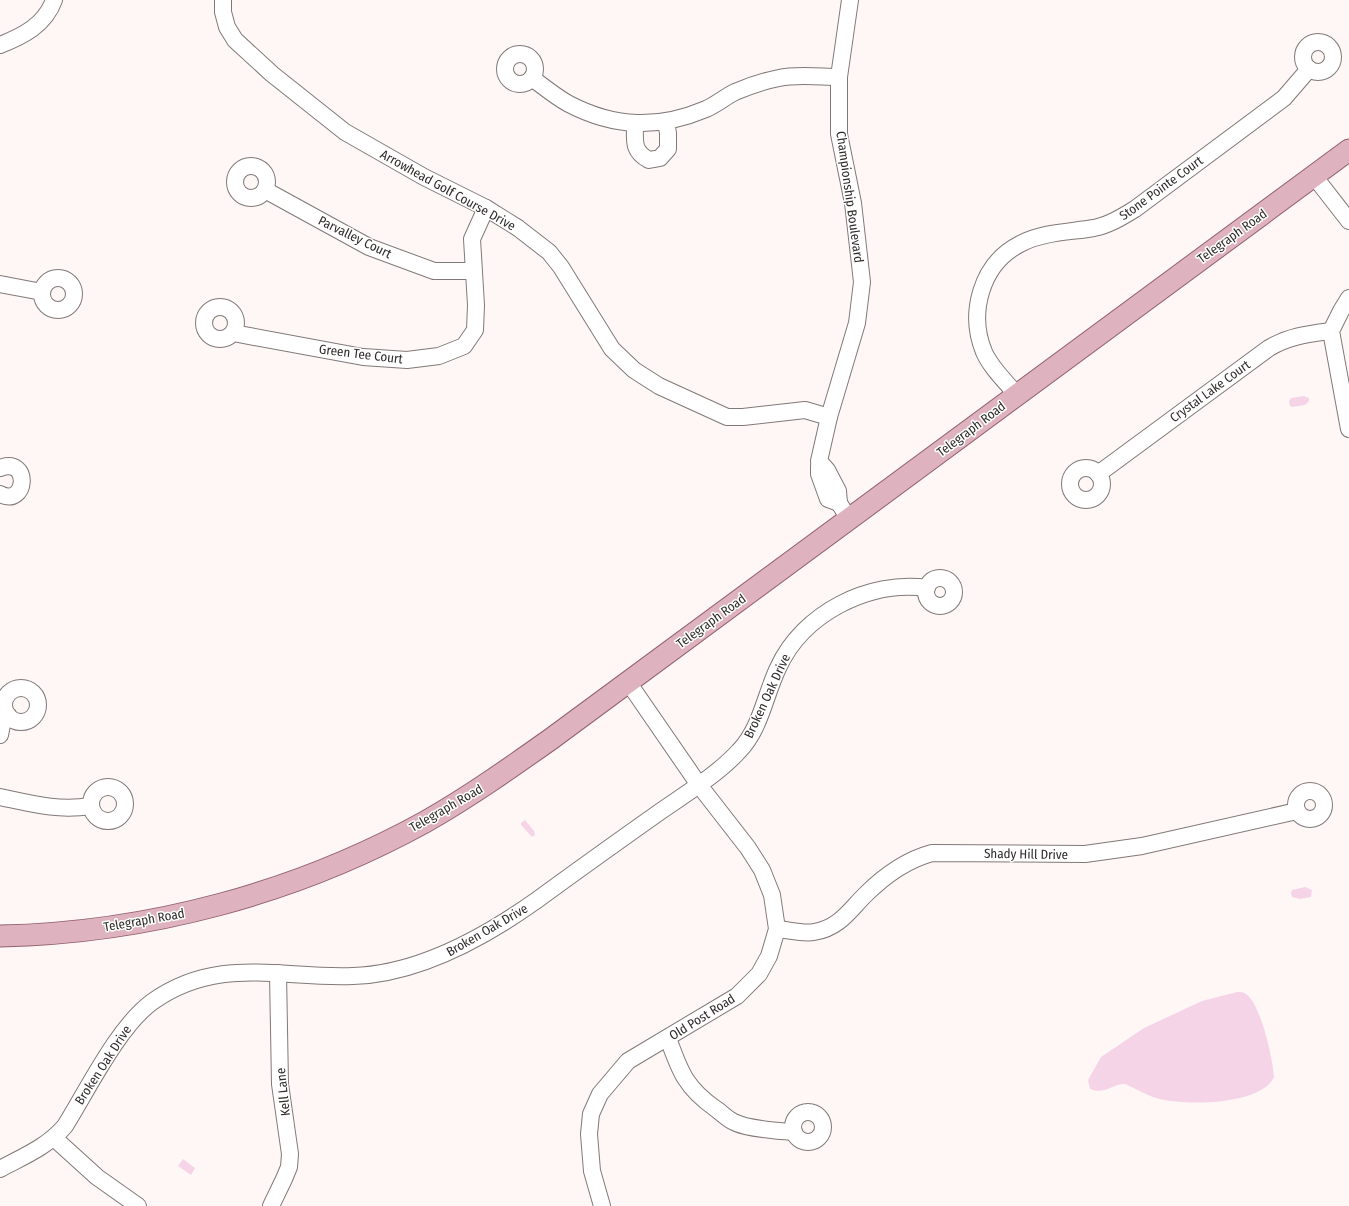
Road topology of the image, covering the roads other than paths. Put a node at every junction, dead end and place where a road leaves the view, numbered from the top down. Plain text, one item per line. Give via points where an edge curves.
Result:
1 (54, 0) edge
2 (223, 0) edge
3 (850, 0) edge
4 (0, 45) edge
5 (1309, 69) dead end
6 (840, 77) junction
7 (532, 78) dead end
8 (666, 122) junction
9 (635, 123) junction
10 (1349, 150) edge
11 (1314, 176) junction
12 (265, 190) dead end
13 (486, 208) junction
14 (1349, 221) edge
15 (473, 271) junction
16 (0, 284) edge
17 (42, 292) dead end
18 (1349, 298) edge
19 (1331, 331) junction
20 (233, 333) dead end
21 (1017, 395) junction
22 (829, 417) junction
23 (1349, 429) edge
24 (0, 468) edge
25 (1098, 474) dead end
26 (0, 494) edge
27 (844, 511) junction
28 (927, 588) dead end
29 (628, 682) junction
30 (8, 715) dead end
31 (0, 735) edge
32 (699, 785) junction
33 (0, 797) edge
34 (92, 806) dead end
35 (1298, 810) dead end
36 (777, 929) junction
37 (0, 936) edge
38 (278, 973) junction
39 (668, 1038) junction
40 (794, 1132) dead end
41 (54, 1138) junction
42 (0, 1169) edge
43 (138, 1206) edge
44 (271, 1206) edge
45 (602, 1206) edge

1 - 4 street via 49,12 22,37
2 - 13 street, Arrowhead Golf Course Drive via 227,27 235,40 308,103 364,144
3 - 6 street, Championship Boulevard
5 - 21 street, Stone Pointe Court via 1284,98 1114,222 1095,228 1036,238 1020,244 1004,255 982,286 976,322 984,353
6 - 8 street via 781,77 758,83 735,92 708,108
6 - 22 street, Championship Boulevard via 840,134 853,203 862,282 856,323
7 - 9 street via 568,104 594,116 622,123
8 - 9 street
8 - 9 street via 668,149 660,158 649,160 640,155 635,146
10 - 11 main road, Telegraph Road
11 - 14 street
11 - 21 main road, Telegraph Road
12 - 15 street, Parvalley Court via 369,247 434,270
13 - 15 street, Green Tee Court via 472,239
13 - 22 street, Arrowhead Golf Course Drive via 549,252 612,349 634,370 659,386 727,417 806,410
15 - 20 street, Green Tee Court via 475,330 464,346 439,356 407,360 363,357
16 - 17 street
18 - 19 street
19 - 23 street
19 - 25 street, Crystal Lake Court via 1282,340
21 - 27 main road, Telegraph Road
22 - 27 street, Championship Boulevard via 819,461 828,470
24 - 26 street via 14,468 23,479 18,492 8,496
27 - 29 main road, Telegraph Road
28 - 32 street, Broken Oak Drive via 908,586 884,589 856,597 837,606 807,628 794,641 779,665 760,718 748,740 731,759
29 - 32 street, Old Post Road
29 - 37 main road, Telegraph Road via 511,768 458,802 388,840 325,869 258,893 181,914 110,927
30 - 31 street
32 - 36 street, Old Post Road via 762,870 772,894
32 - 38 street, Broken Oak Drive via 526,908 442,956 399,970 355,976
33 - 34 street via 53,808
35 - 36 street, Shady Hill Drive via 1142,846 1085,854 932,854 916,857 901,865 865,895 848,916 824,930 812,933
36 - 39 street, Old Post Road via 769,956 759,974 737,996
38 - 41 street, Broken Oak Drive via 217,974 192,980 151,1003 124,1030 65,1126
38 - 44 street, Kell Lane via 280,1084 290,1154 289,1167
39 - 40 street via 678,1067 703,1100 734,1122 763,1129
39 - 45 street, Old Post Road via 628,1061 600,1094 591,1114 589,1134 592,1171
41 - 42 street, Broken Oak Drive via 43,1147
41 - 43 street via 97,1178

